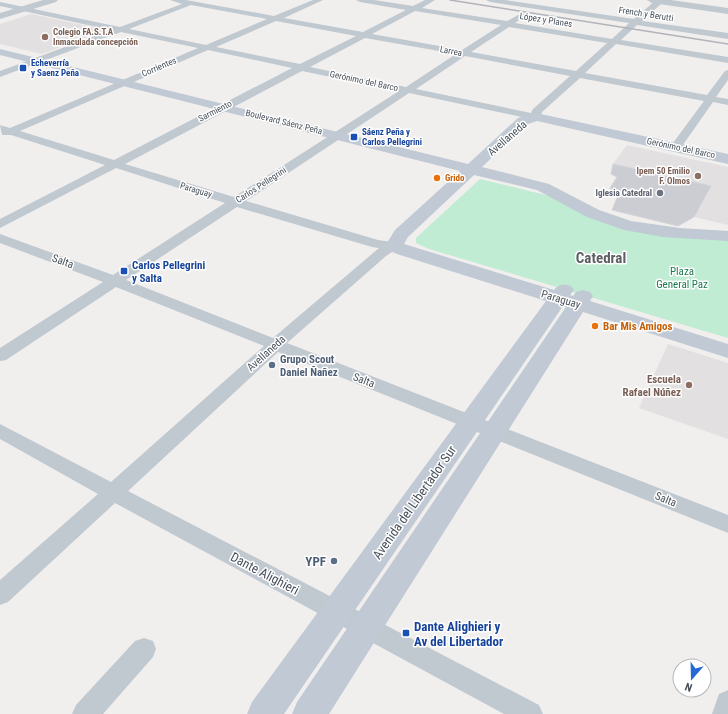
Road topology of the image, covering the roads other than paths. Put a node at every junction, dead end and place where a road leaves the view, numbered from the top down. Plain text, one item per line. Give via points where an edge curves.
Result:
1 (53, 0) edge
2 (174, 0) edge
3 (200, 0) edge
4 (318, 0) edge
5 (360, 0) edge
6 (432, 0) edge
7 (490, 0) edge
8 (544, 0) edge
9 (655, 0) edge
10 (191, 3) junction
11 (0, 4) edge
12 (534, 7) junction
13 (24, 9) junction
14 (415, 9) junction
15 (728, 11) edge
16 (522, 15) dead end
17 (0, 16) edge
18 (275, 19) junction
19 (635, 22) junction
20 (507, 24) junction
21 (120, 29) junction
22 (365, 35) junction
23 (728, 36) edge
24 (614, 42) junction
25 (207, 47) junction
26 (0, 52) edge
27 (463, 53) junction
28 (0, 57) edge
29 (728, 60) edge
30 (31, 62) junction
31 (303, 68) junction
32 (728, 73) edge
33 (0, 74) edge
34 (578, 75) junction
35 (119, 84) junction
36 (406, 90) junction
37 (710, 99) junction
38 (728, 102) edge
39 (218, 109) junction
40 (536, 117) junction
41 (3, 132) edge
42 (333, 138) junction
43 (676, 147) junction
44 (728, 158) edge
45 (113, 165) junction
46 (476, 174) junction
47 (235, 202) junction
48 (0, 224) edge
49 (725, 237) edge
50 (0, 238) edge
51 (416, 243) junction
52 (394, 246) junction
53 (115, 281) junction
54 (570, 297) junction
55 (728, 338) edge
56 (275, 345) junction
57 (728, 351) edge
58 (0, 356) edge
59 (482, 426) junction
60 (0, 431) edge
61 (112, 493) junction
62 (728, 524) edge
63 (0, 595) edge
64 (337, 610) junction
65 (366, 626) junction
66 (144, 649) dead end
67 (728, 703) edge
68 (85, 714) edge
69 (264, 714) edge
70 (309, 714) edge
71 (530, 714) edge
72 (725, 714) edge

1 - 13 street
2 - 10 street, Larrea
3 - 10 street
4 - 18 street, Corrientes
5 - 14 street, López y Planes
6 - 14 street, Sarmiento
7 - 12 street, French y Berutti
8 - 12 street
9 - 15 street
9 - 19 street, Avellaneda
10 - 18 street, Larrea
10 - 21 street
11 - 13 street, Gerónimo del Barco
12 - 19 street, French y Berutti
13 - 17 street
13 - 21 street, Gerónimo del Barco
14 - 20 street, López y Planes
14 - 22 street, Sarmiento
16 - 20 street, Carlos Pellegrini
18 - 22 street, Larrea
18 - 25 street, Corrientes
19 - 23 street, French y Berutti
19 - 24 street, Avellaneda
20 - 24 street, López y Planes
20 - 27 street, Carlos Pellegrini
21 - 25 street, Gerónimo del Barco
21 - 30 street
22 - 27 street, Larrea
22 - 31 street, Sarmiento
24 - 29 street, López y Planes
24 - 34 street, Avellaneda
25 - 31 street, Gerónimo del Barco
25 - 35 street, Corrientes
26 - 30 main road, Boulevard Sáenz Peña
27 - 34 street, Larrea
27 - 36 street, Carlos Pellegrini
28 - 30 main road, Boulevard Sáenz Peña
30 - 33 street
30 - 35 main road, Boulevard Sáenz Peña
31 - 36 street, Gerónimo del Barco
31 - 39 street, Sarmiento
32 - 37 street
34 - 37 street, Larrea
34 - 40 street, Avellaneda via 537,111
35 - 39 main road, Boulevard Sáenz Peña
35 - 41 street, Corrientes
36 - 40 street, Gerónimo del Barco
36 - 42 street, Carlos Pellegrini
37 - 38 street, Larrea
37 - 43 street
39 - 42 main road, Boulevard Sáenz Peña
39 - 45 street, Sarmiento
40 - 43 main road, Gerónimo del Barco
40 - 46 main road, Avellaneda via 538,123
41 - 45 street, Paraguay
42 - 46 main road, Boulevard Sáenz Peña
42 - 47 street, Carlos Pellegrini
43 - 44 main road, Gerónimo del Barco
45 - 47 street, Paraguay
45 - 48 street, Sarmiento
46 - 49 main road, Boulevard Sáenz Peña via 566,200 622,224
46 - 51 main road, Avellaneda via 416,238
46 - 52 main road, Avellaneda via 401,234
47 - 52 street, Paraguay via 377,244
47 - 53 street, Carlos Pellegrini
50 - 53 street, Salta
51 - 52 main road, Paraguay
51 - 54 main road, Paraguay via 429,250
52 - 54 main road, Paraguay
52 - 56 street, Avellaneda via 381,253
53 - 56 street, Salta
53 - 58 street, Carlos Pellegrini
54 - 55 main road, Paraguay
54 - 57 main road, Paraguay
54 - 59 main road, Avenida del Libertador Sur
56 - 59 street, Salta
56 - 61 street, Avellaneda
59 - 62 street, Salta
59 - 64 main road, Avenida del Libertador Sur
59 - 65 main road, Avenida del Libertador Sur
60 - 61 street, Dante Alighieri
61 - 63 street, Avellaneda
61 - 64 street, Dante Alighieri
64 - 65 street, Dante Alighieri
64 - 69 main road, Avenida del Libertador Sur
65 - 70 main road, Avenida del Libertador Sur
65 - 71 street, Dante Alighieri
66 - 68 street
67 - 72 street

